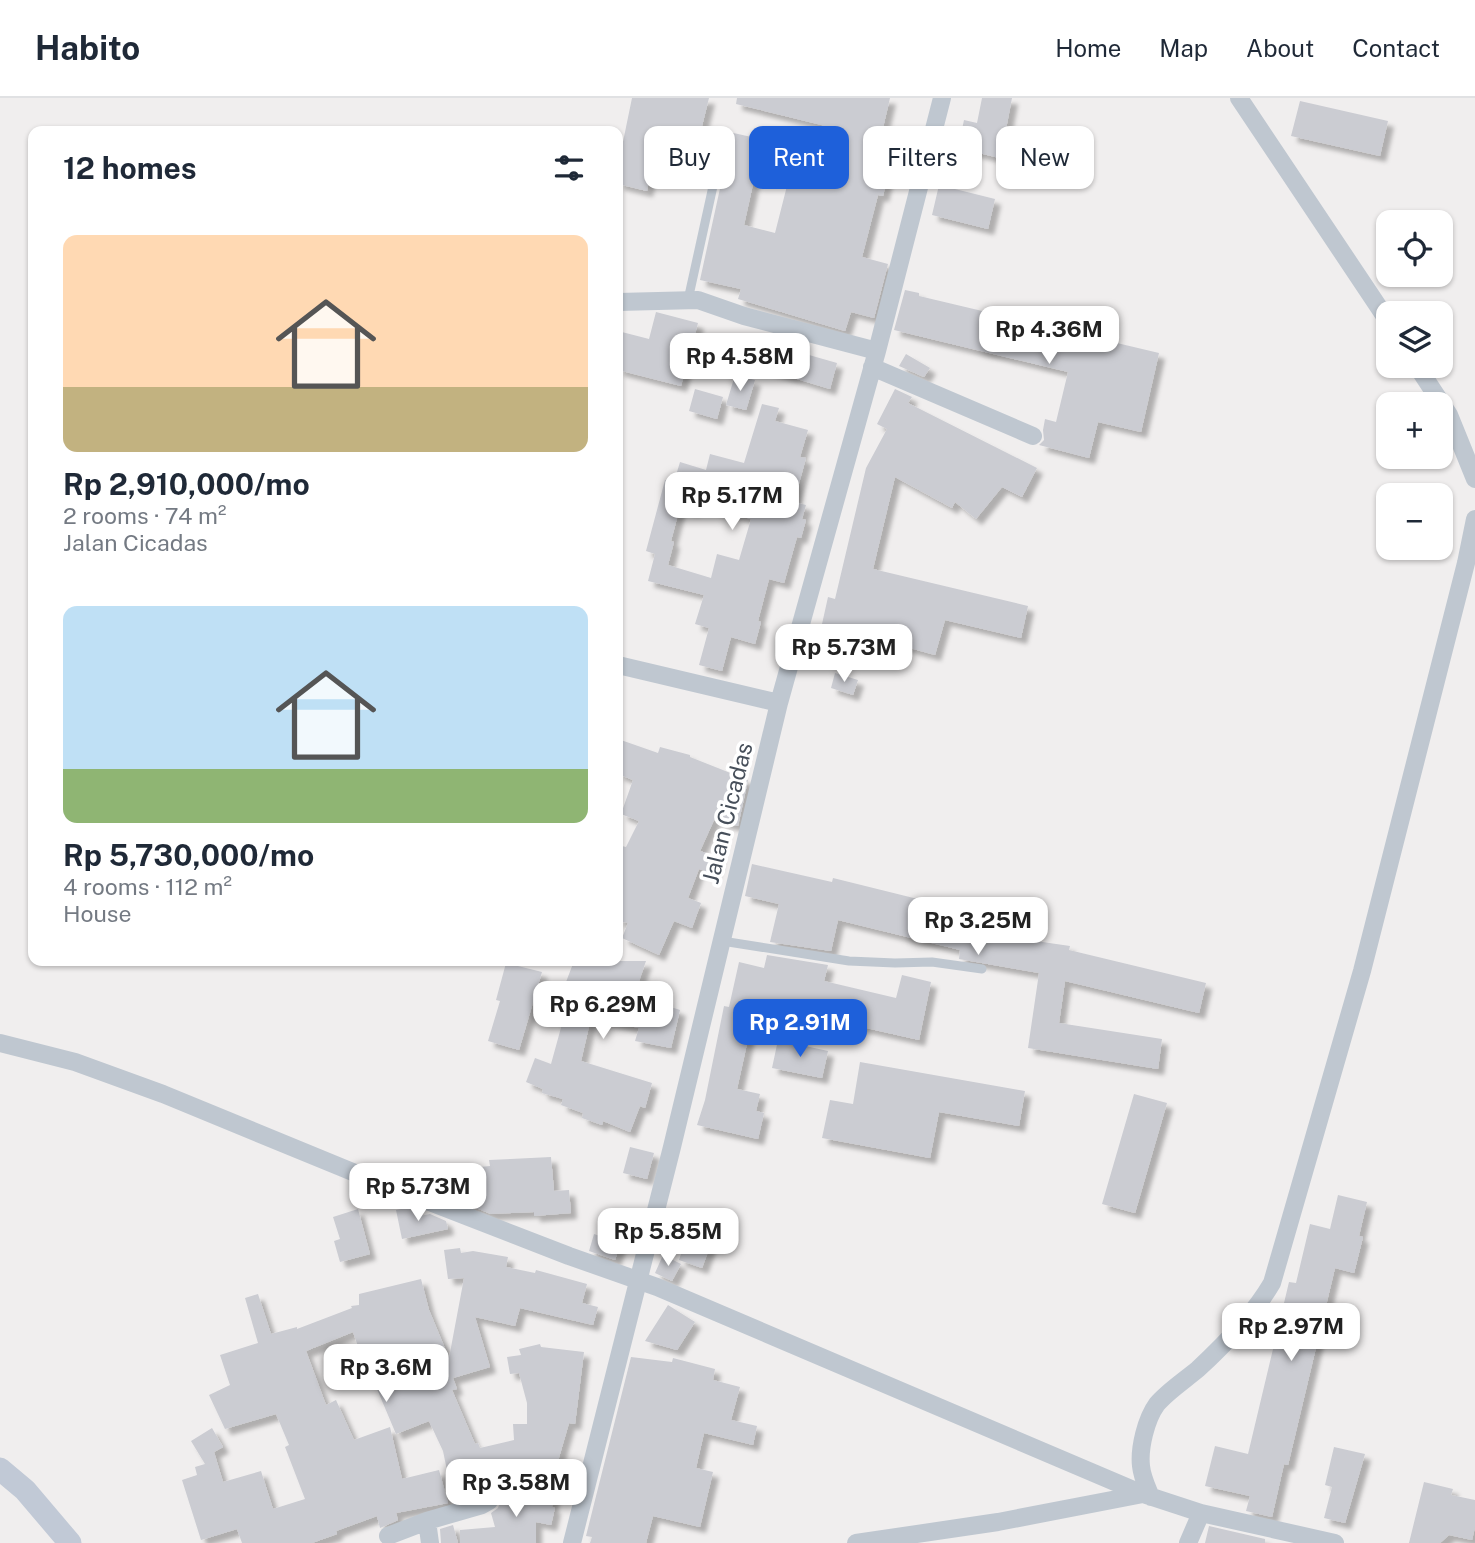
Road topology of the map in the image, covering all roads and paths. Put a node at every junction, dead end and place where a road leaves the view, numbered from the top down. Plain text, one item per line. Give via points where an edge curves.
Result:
1 (942, 98) edge
2 (1239, 98) edge
3 (712, 189) edge
4 (688, 300) junction
5 (623, 302) edge
6 (1376, 303) edge
7 (874, 359) junction
8 (1426, 378) edge
9 (1033, 436) dead end
10 (1475, 478) edge
11 (1475, 519) edge
12 (1471, 564) edge
13 (623, 666) edge
14 (779, 703) junction
15 (722, 942) junction
16 (982, 969) dead end
17 (0, 1043) edge
18 (638, 1281) junction
19 (0, 1469) edge
20 (496, 1473) dead end
21 (1147, 1495) junction
22 (1200, 1513) junction
23 (427, 1521) junction
24 (388, 1536) dead end
25 (70, 1543) edge
26 (430, 1543) edge
27 (572, 1543) edge
28 (856, 1543) edge
29 (1188, 1543) edge
30 (1335, 1543) edge

1 - 7 street, Jalan Cicadas
2 - 6 street
3 - 4 lane
4 - 5 street
4 - 7 street
7 - 9 street
7 - 14 street, Jalan Cicadas
8 - 10 street via 1449,415
11 - 12 street
12 - 21 street via 1362,971 1272,1283 1227,1340 1158,1403 1142,1446
13 - 14 street
14 - 15 street, Jalan Cicadas
15 - 16 lane via 849,961 932,962
15 - 18 street, Jalan Cicadas
17 - 18 street via 75,1062 163,1094
18 - 21 street
18 - 27 street, Jalan Cicadas
19 - 25 main road
20 - 23 street via 489,1500 482,1506
21 - 22 street
21 - 28 street
22 - 29 street
22 - 30 street
23 - 24 street
23 - 26 street

